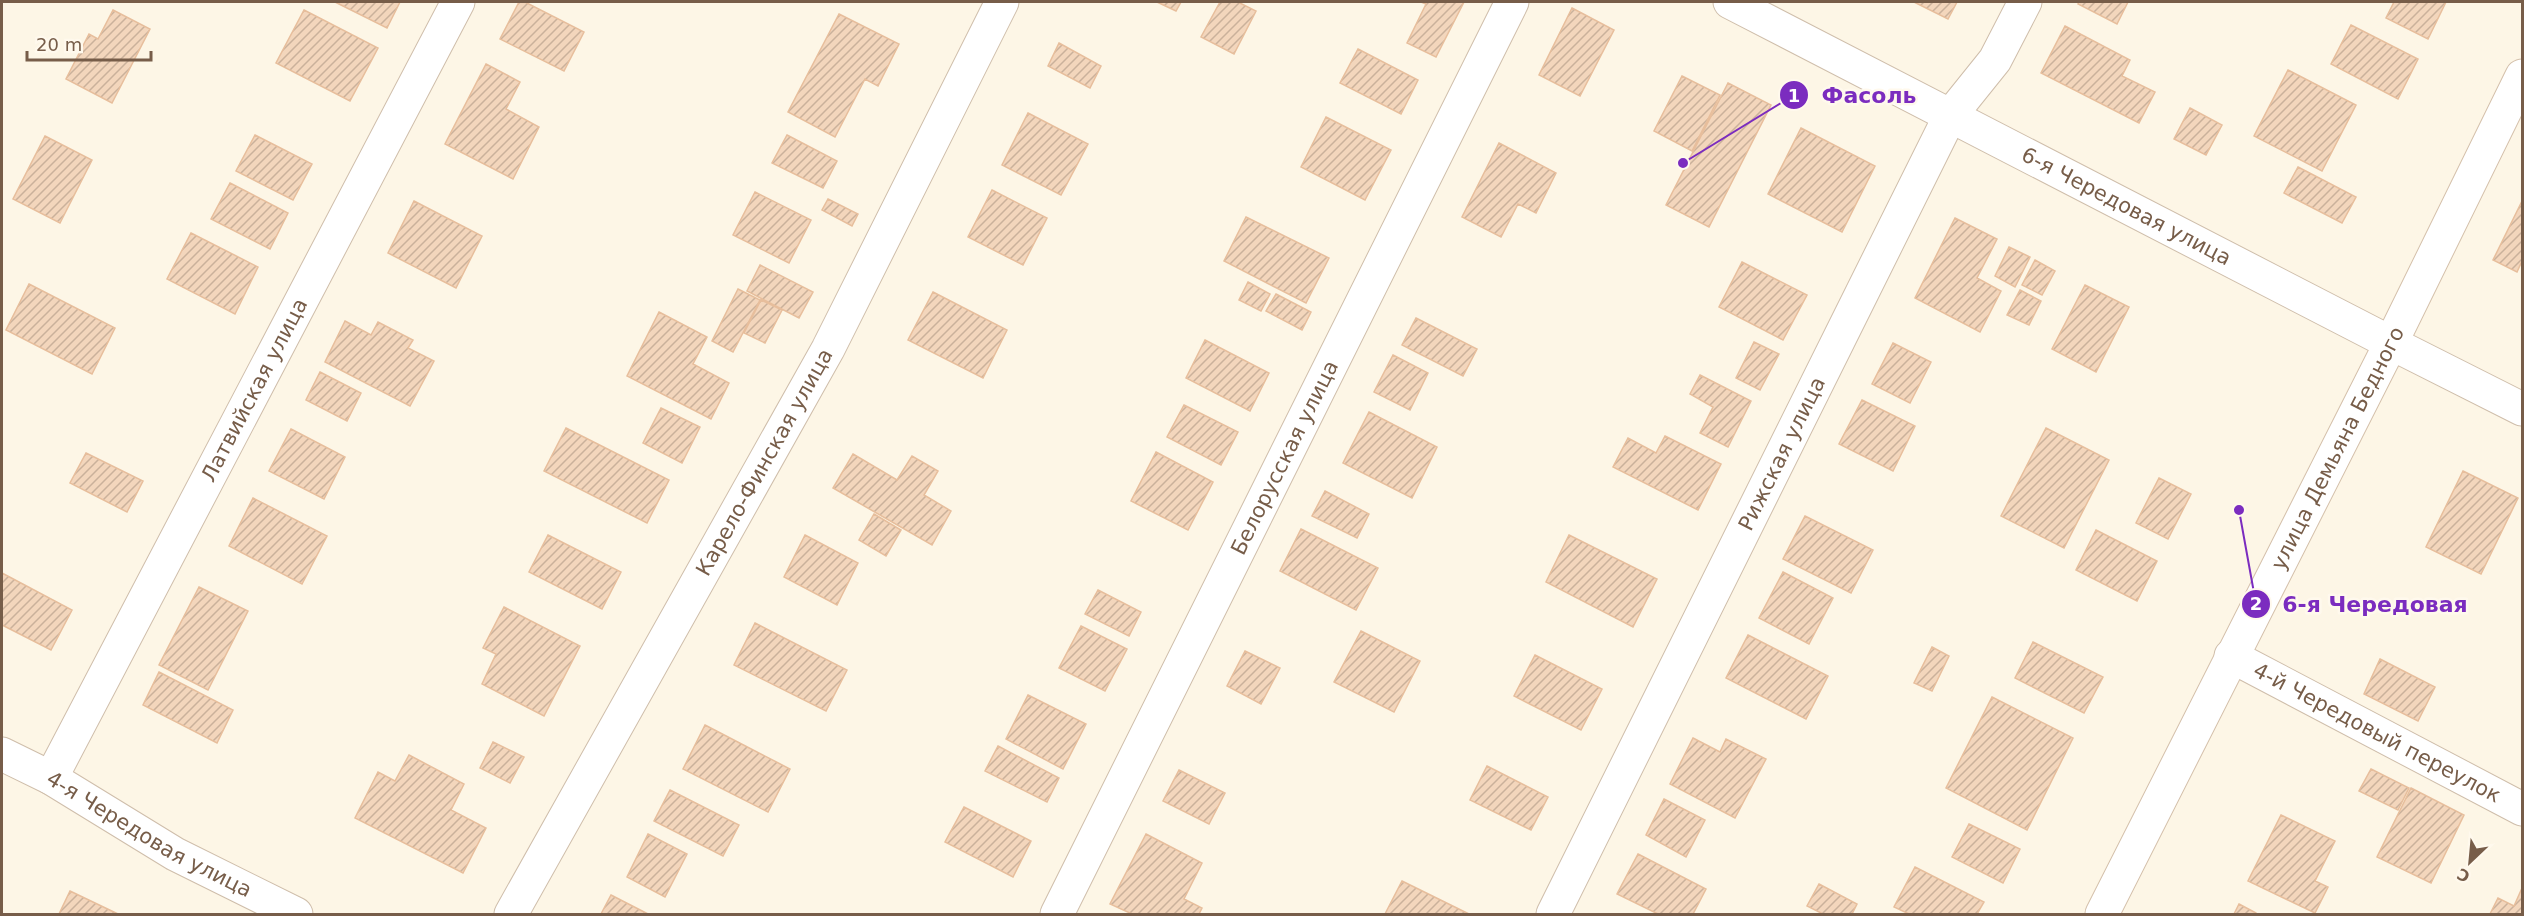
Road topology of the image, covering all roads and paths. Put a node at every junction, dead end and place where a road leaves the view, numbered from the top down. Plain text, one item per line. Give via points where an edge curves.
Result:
1 (458, 2) edge
2 (1002, 2) edge
3 (1512, 2) edge
4 (1730, 2) edge
5 (2025, 2) edge
6 (2523, 76) edge
7 (1950, 116) junction
8 (2391, 344) junction
9 (2523, 409) edge
10 (2231, 656) junction
11 (2, 753) edge
12 (51, 778) junction
13 (2523, 809) edge
14 (296, 915) edge
15 (511, 915) edge
16 (1057, 915) edge
17 (1553, 915) edge
18 (2102, 915) edge

1 - 12 street, Латвийская улица
2 - 15 street, Карело-Финская улица via 828,349
3 - 16 street, Белорусская улица
4 - 7 street, 6-я Чередовая улица
5 - 7 street, Рижская улица via 1995,60
6 - 8 street, улица Демьяна Бедного
7 - 8 street, 6-я Чередовая улица
7 - 17 street, Рижская улица
8 - 9 street, 6-я Чередовая улица
8 - 10 street, улица Демьяна Бедного
10 - 13 street, 4-й Чередовый переулок
10 - 18 street, улица Демьяна Бедного
11 - 12 street, 4-я Чередовая улица
12 - 14 street, 4-я Чередовая улица via 175,854

